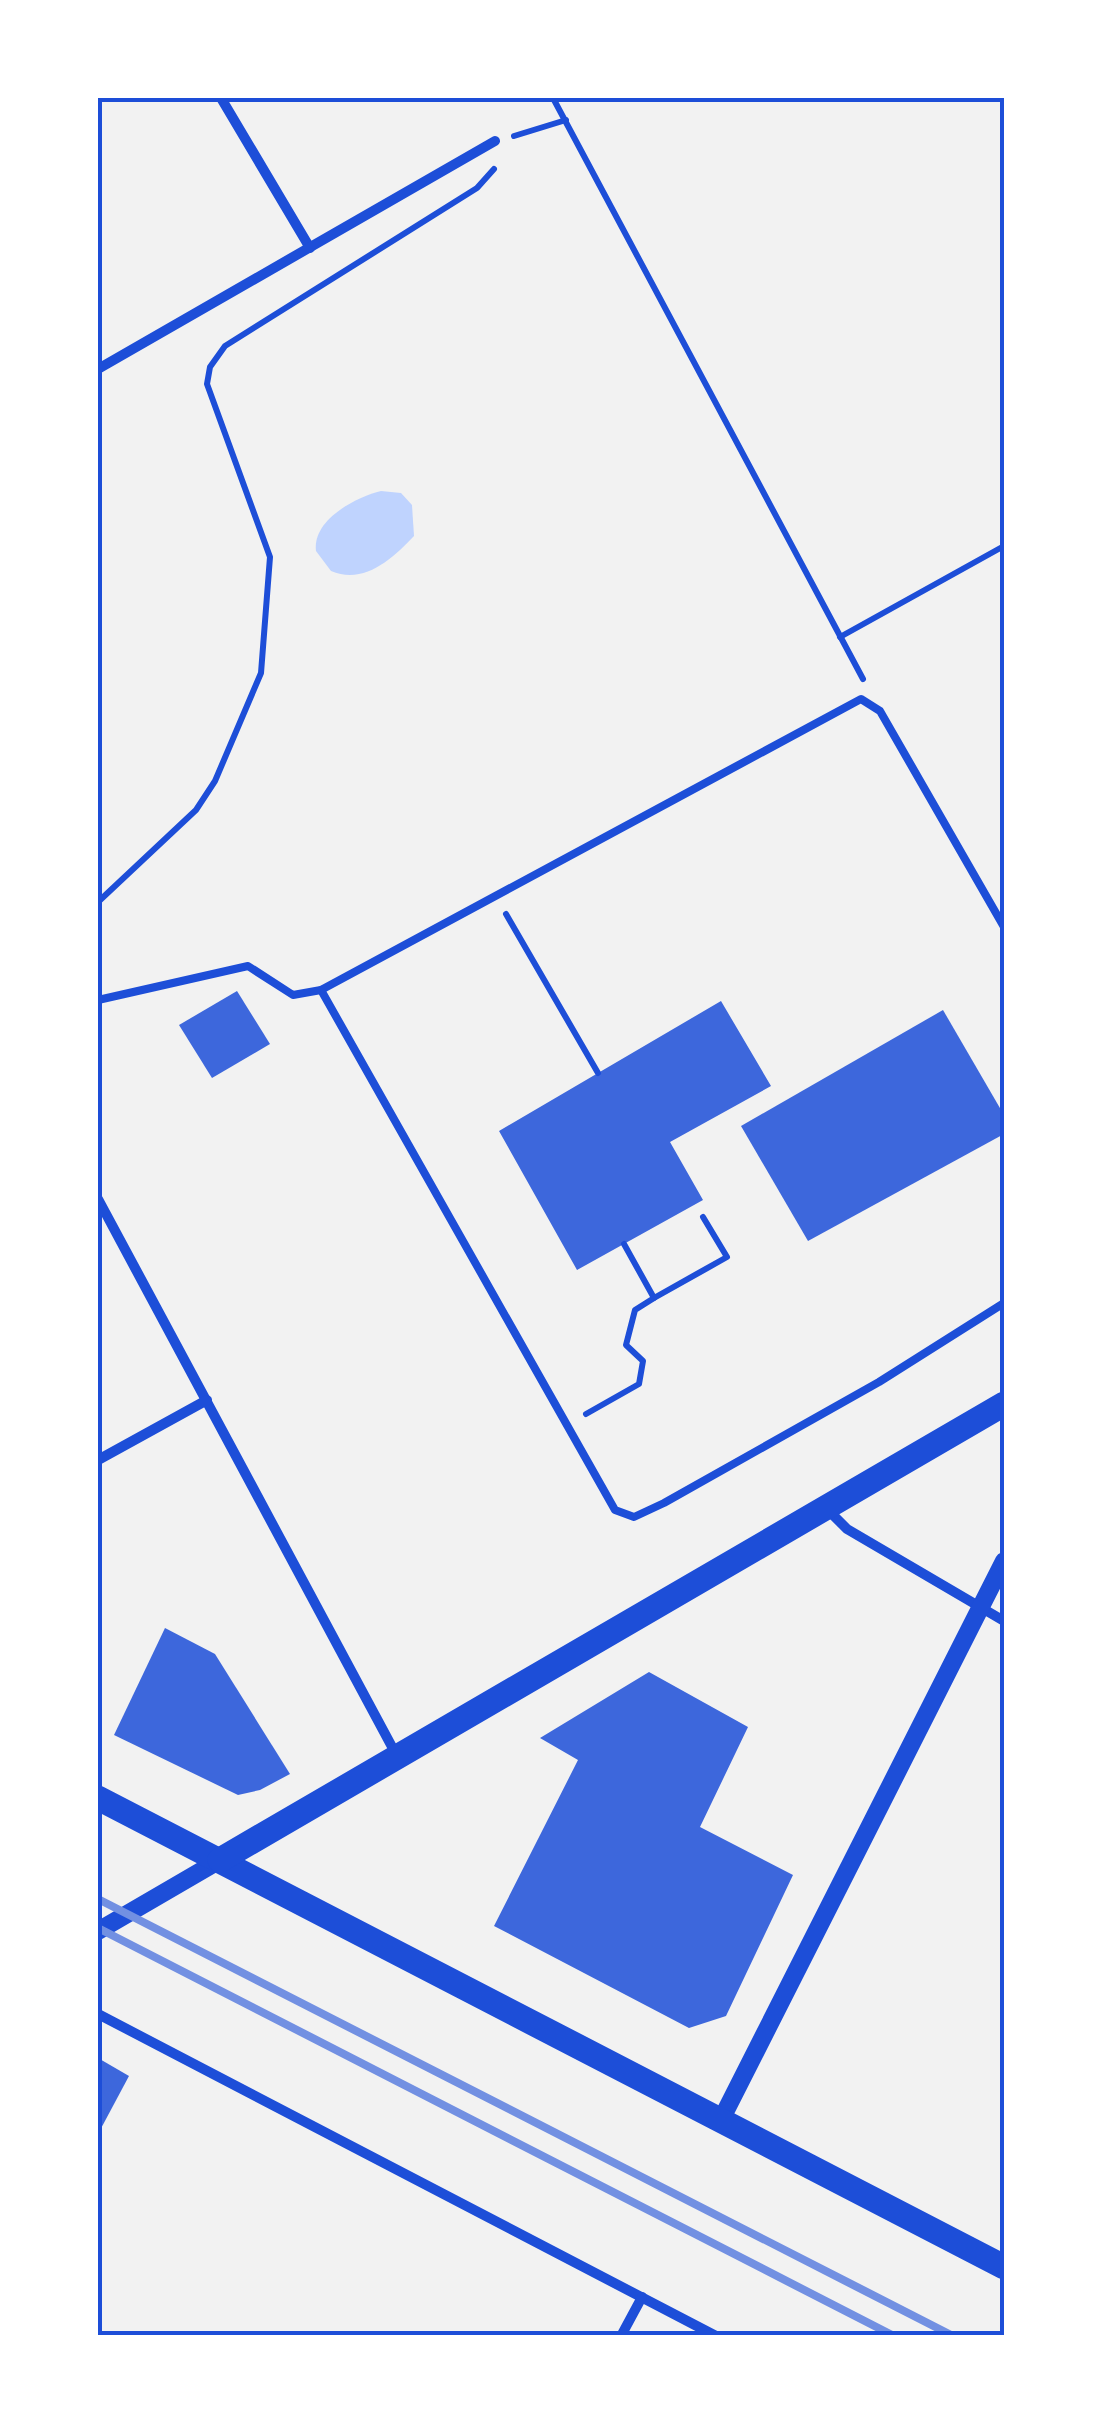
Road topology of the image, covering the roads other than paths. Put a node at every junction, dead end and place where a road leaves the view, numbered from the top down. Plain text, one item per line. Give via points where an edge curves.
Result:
1 (222, 98) edge
2 (495, 141) road end
3 (310, 248) junction
4 (98, 368) edge
5 (1004, 927) edge
6 (322, 990) junction
7 (98, 1000) edge
8 (98, 1200) edge
9 (1004, 1303) edge
10 (206, 1400) junction
11 (1004, 1404) edge
12 (98, 1460) edge
13 (826, 1508) junction
14 (1004, 1561) edge
15 (979, 1609) junction
16 (1004, 1622) edge
17 (398, 1758) junction
18 (98, 1798) edge
19 (220, 1860) junction
20 (98, 1930) edge
21 (98, 2014) edge
22 (721, 2120) junction
23 (1004, 2267) edge
24 (642, 2297) junction
25 (622, 2336) edge
26 (716, 2336) edge

1 - 3 street
2 - 3 street
3 - 4 street
5 - 6 lane via 880,711 861,699
6 - 7 lane via 294,994 248,966
6 - 9 lane via 614,1510 634,1517 878,1382
8 - 10 street
10 - 12 street
10 - 17 street
11 - 13 main road
13 - 15 street via 847,1528
13 - 17 main road
14 - 15 street
15 - 16 street
15 - 22 street
17 - 19 main road
18 - 19 main road
19 - 20 street
19 - 22 main road
21 - 24 street
22 - 23 main road
24 - 25 street
24 - 26 street

